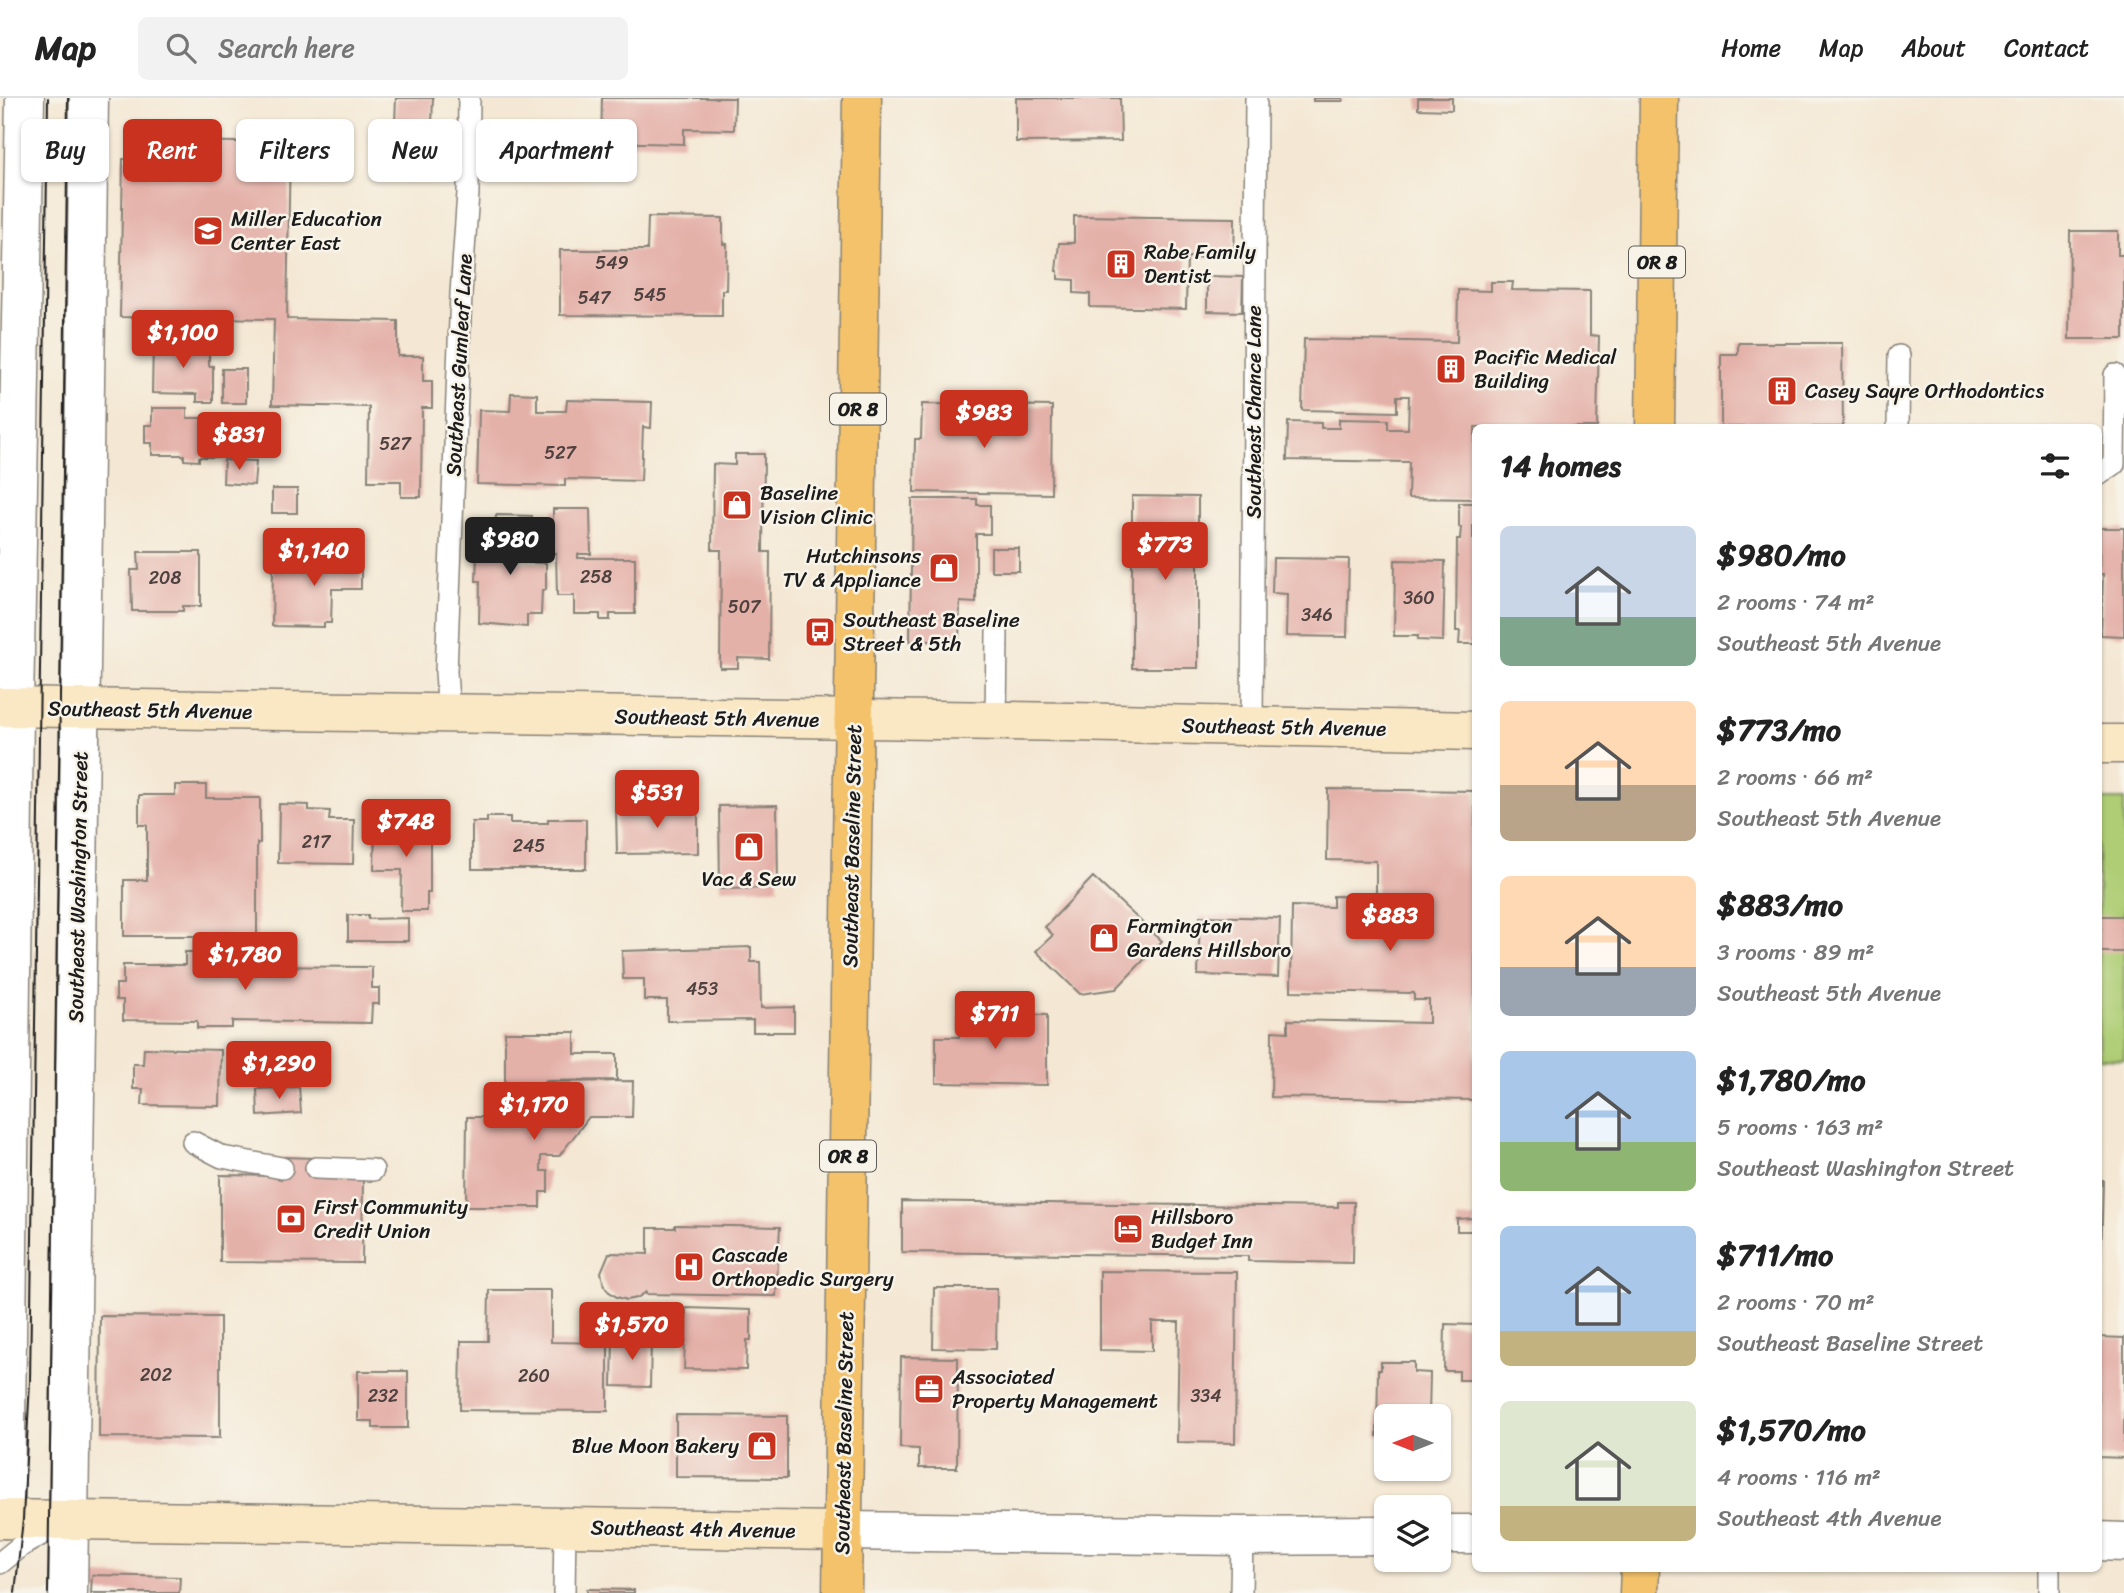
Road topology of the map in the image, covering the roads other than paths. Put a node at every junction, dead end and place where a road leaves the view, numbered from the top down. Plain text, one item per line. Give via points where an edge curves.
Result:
1 (25, 98) edge
2 (89, 98) edge
3 (469, 98) edge
4 (862, 98) edge
5 (1256, 98) edge
6 (1659, 98) edge
7 (1899, 356) dead end
8 (2115, 375) dead end
9 (1656, 424) edge
10 (1898, 424) edge
11 (2102, 472) edge
12 (996, 632) dead end
13 (7, 707) edge
14 (80, 709) junction
15 (449, 715) junction
16 (854, 720) junction
17 (996, 721) junction
18 (1252, 726) junction
19 (1472, 731) edge
20 (2102, 744) edge
21 (2124, 744) edge
22 (193, 1142) dead end
23 (282, 1168) dead end
24 (316, 1168) dead end
25 (373, 1170) dead end
26 (2, 1519) edge
27 (69, 1520) junction
28 (565, 1527) junction
29 (843, 1531) junction
30 (1451, 1534) edge
31 (1472, 1534) edge
32 (1374, 1535) edge
33 (1242, 1536) junction
34 (2102, 1541) edge
35 (2124, 1542) edge
36 (0, 1563) edge
37 (1640, 1572) edge
38 (2049, 1572) edge
39 (68, 1593) edge
40 (564, 1593) edge
41 (842, 1593) edge
42 (1241, 1593) edge
43 (1639, 1593) edge
44 (2049, 1593) edge

1 - 13 street
2 - 14 street, Southeast Washington Street
3 - 15 lane, Southeast Gumleaf Lane via 446,672
4 - 16 highway, Southeast Baseline Street / OR 8
5 - 18 lane, Southeast Chance Lane
6 - 9 highway, OR 8
7 - 10 lane
8 - 11 lane via 2114,464
12 - 17 lane
13 - 14 street, Southeast 5th Avenue
13 - 26 street
14 - 15 street, Southeast 5th Avenue
14 - 27 street, Southeast Washington Street
15 - 16 street, Southeast 5th Avenue
16 - 17 street, Southeast 5th Avenue
16 - 29 highway, Southeast Baseline Street / OR 8
17 - 18 street, Southeast 5th Avenue
18 - 19 street, Southeast 5th Avenue
20 - 21 street
22 - 23 lane via 222,1157
24 - 25 lane
26 - 27 street, Southeast 4th Avenue
27 - 28 street, Southeast 4th Avenue
27 - 36 lane
27 - 39 street, Southeast Washington Street
28 - 29 street, Southeast 4th Avenue
28 - 40 lane
29 - 33 street, Southeast 4th Avenue
29 - 41 highway, Southeast Baseline Street / OR 8
30 - 31 street
32 - 33 street, Southeast 4th Avenue
33 - 42 lane
34 - 35 street
37 - 43 highway
38 - 44 lane

